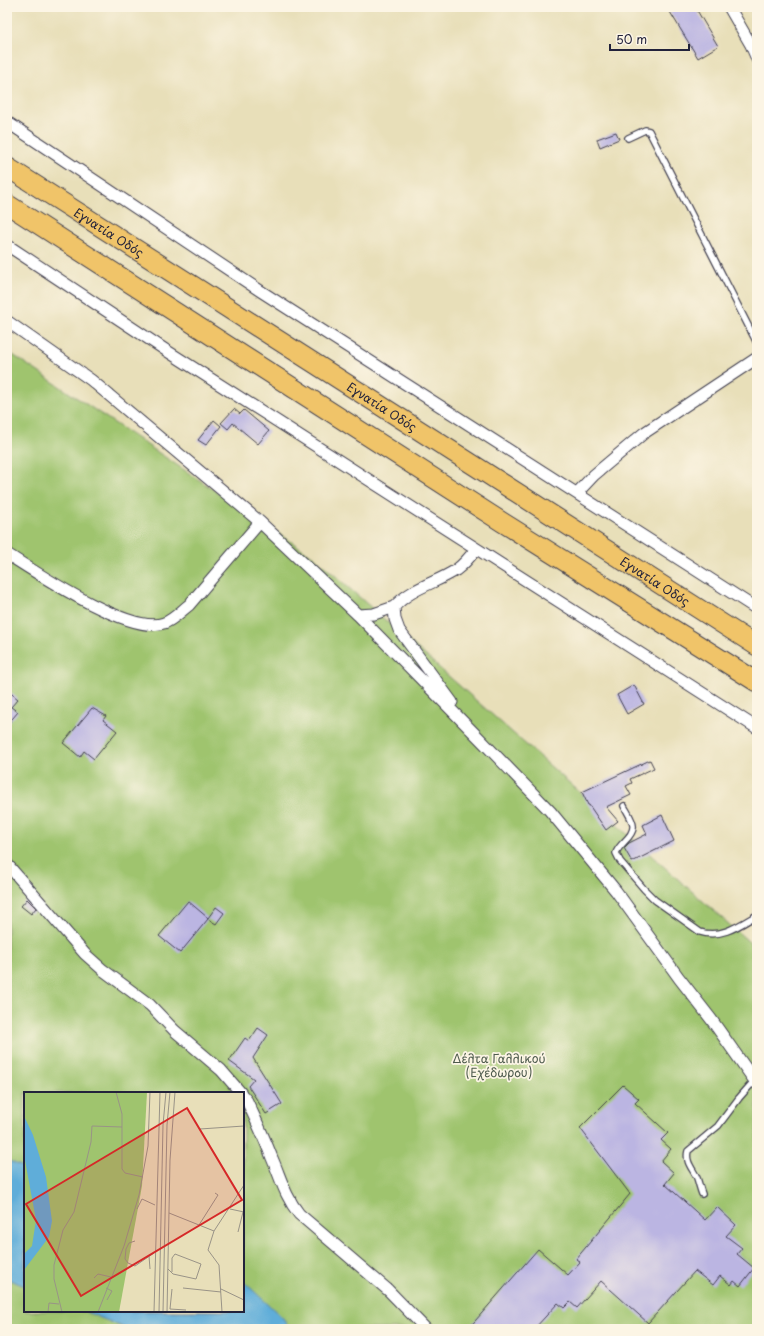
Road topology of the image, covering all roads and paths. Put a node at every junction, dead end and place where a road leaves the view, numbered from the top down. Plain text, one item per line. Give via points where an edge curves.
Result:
1 (729, 7) edge
2 (757, 59) edge
3 (7, 122) edge
4 (628, 138) dead end
5 (7, 167) edge
6 (7, 204) edge
7 (7, 245) edge
8 (7, 321) edge
9 (757, 343) edge
10 (757, 358) edge
11 (577, 494) junction
12 (260, 522) junction
13 (476, 549) junction
14 (7, 554) edge
15 (394, 607) junction
16 (757, 608) edge
17 (358, 615) junction
18 (757, 646) edge
19 (757, 682) edge
20 (757, 728) edge
21 (479, 738) junction
22 (624, 806) dead end
23 (7, 864) edge
24 (757, 915) edge
25 (756, 1082) edge
26 (240, 1092) edge
27 (244, 1097) edge
28 (702, 1194) dead end
29 (426, 1329) edge

1 - 2 street
3 - 11 street via 262,292
4 - 9 lane via 645,130 649,131
5 - 18 highway, Εγνατία Οδός
6 - 19 highway
7 - 13 street
8 - 12 street via 91,380
10 - 11 street via 644,432 594,475
11 - 16 street
12 - 14 street via 189,605 164,623 152,626 91,605
12 - 17 street
13 - 15 street via 456,570 402,598
13 - 20 street
15 - 17 street via 374,614
15 - 21 street via 399,630
17 - 21 street
21 - 25 street via 550,811 616,891
22 - 24 lane via 634,823 634,828 616,853 639,884 655,900 708,935 737,927
23 - 26 street via 85,954 150,1005 175,1031 221,1070
25 - 28 lane via 739,1098 718,1126 688,1151 688,1160
27 - 29 street via 290,1203 299,1214 388,1290

